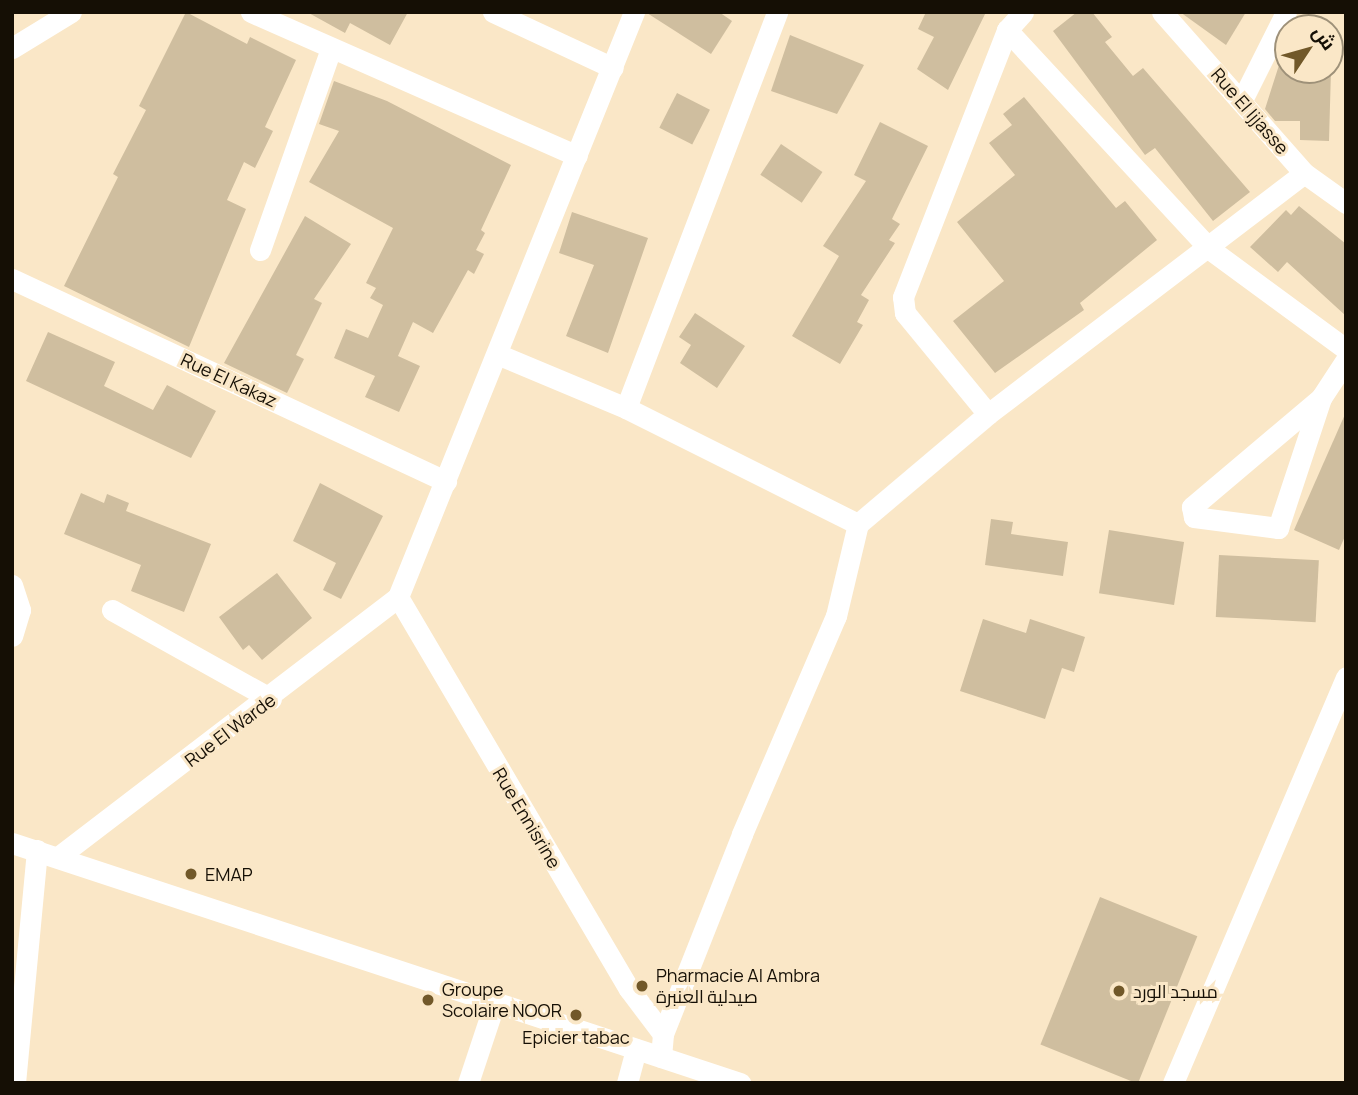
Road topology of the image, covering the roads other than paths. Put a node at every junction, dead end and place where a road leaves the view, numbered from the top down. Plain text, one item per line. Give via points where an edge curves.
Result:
1 (71, 12) edge
2 (251, 12) edge
3 (493, 12) edge
4 (634, 12) edge
5 (777, 12) edge
6 (1023, 12) edge
7 (1162, 12) edge
8 (1286, 12) edge
9 (1007, 30) junction
10 (12, 48) edge
11 (331, 48) junction
12 (613, 68) junction
13 (1242, 100) junction
14 (577, 156) junction
15 (1304, 173) junction
16 (1346, 203) edge
17 (260, 250) dead end
18 (1211, 250) junction
19 (12, 279) edge
20 (1346, 349) edge
21 (497, 354) junction
22 (1346, 360) edge
23 (1321, 398) junction
24 (626, 408) junction
25 (988, 414) junction
26 (446, 481) junction
27 (858, 524) junction
28 (12, 585) edge
29 (398, 597) junction
30 (112, 610) dead end
31 (12, 636) edge
32 (1346, 677) edge
33 (271, 699) junction
34 (12, 842) edge
35 (37, 850) junction
36 (58, 857) junction
37 (495, 1002) junction
38 (663, 1034) junction
39 (636, 1049) junction
40 (661, 1057) junction
41 (15, 1083) edge
42 (468, 1083) edge
43 (627, 1083) edge
44 (740, 1083) edge
45 (1173, 1083) edge

1 - 10 street
2 - 11 street
3 - 12 street
4 - 12 street
5 - 24 street
6 - 9 street
7 - 13 street, Rue El Ijjasse
8 - 13 street
9 - 18 street
9 - 25 street via 903,297 905,313
11 - 14 street
11 - 17 street
12 - 14 street
13 - 15 street, Rue El Ijjasse
14 - 21 street
15 - 16 street, Rue El Ijjasse
15 - 18 street
18 - 20 street
18 - 25 street
19 - 26 street, Rue El Kakaz
21 - 24 street
21 - 26 street
22 - 23 street
23 - 23 street via 1192,507 1194,517 1278,528
24 - 27 street
25 - 27 street
26 - 29 street
27 - 38 street via 836,616
28 - 31 street via 20,610
29 - 33 street, Rue El Warde
29 - 38 street, Rue Ennisrine via 629,989
30 - 33 street
32 - 45 street
33 - 36 street, Rue El Warde
34 - 35 street
35 - 36 street
35 - 41 street
36 - 37 street
37 - 39 street
37 - 42 street
38 - 40 street
39 - 40 street
39 - 43 street
40 - 44 street

